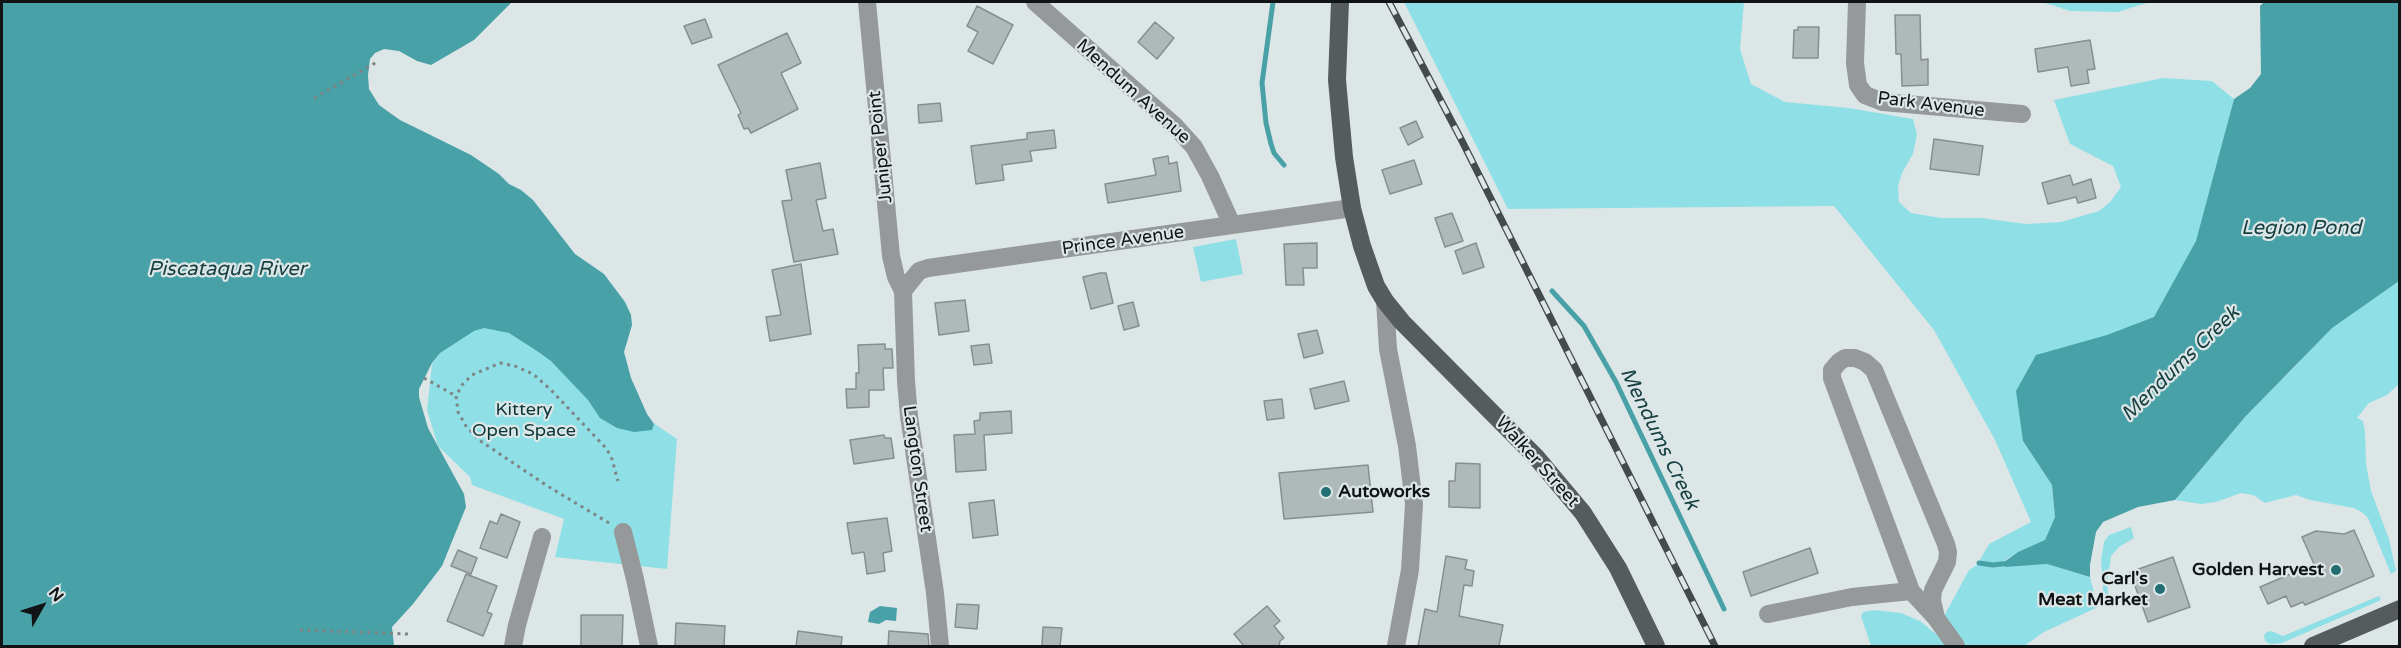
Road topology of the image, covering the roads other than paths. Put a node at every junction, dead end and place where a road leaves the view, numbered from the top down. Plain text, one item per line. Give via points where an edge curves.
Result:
1 (867, 2) edge
2 (1035, 2) edge
3 (1340, 2) edge
4 (1857, 2) edge
5 (2022, 114) dead end
6 (1352, 208) junction
7 (1232, 225) junction
8 (903, 291) junction
9 (1385, 302) junction
10 (623, 532) road end
11 (542, 537) dead end
12 (1911, 591) junction
13 (2400, 609) edge
14 (1768, 614) dead end
15 (1936, 618) junction
16 (513, 646) edge
17 (649, 646) edge
18 (940, 646) edge
19 (1396, 646) edge
20 (1656, 646) edge
21 (1956, 646) edge
22 (2313, 646) edge

1 - 8 street, Juniper Point via 891,256
2 - 7 street, Mendum Avenue via 1194,147
3 - 6 main road, Walker Street via 1337,80 1341,140
4 - 5 street, Park Avenue via 1856,72 1865,95 1883,102
6 - 7 street, Prince Avenue
6 - 9 main road, Walker Street via 1369,269
7 - 8 street, Prince Avenue via 928,268 919,271
8 - 18 street, Langton Street via 908,399
9 - 19 street via 1388,349 1414,504 1413,550
9 - 20 main road, Walker Street via 1536,457 1583,513 1618,568
10 - 17 street
11 - 16 street
12 - 14 street via 1852,597
12 - 15 street
12 - 15 street via 1832,378 1833,370 1845,358 1855,358 1874,370 1946,544 1947,562 1933,590
13 - 22 main road
15 - 21 street

